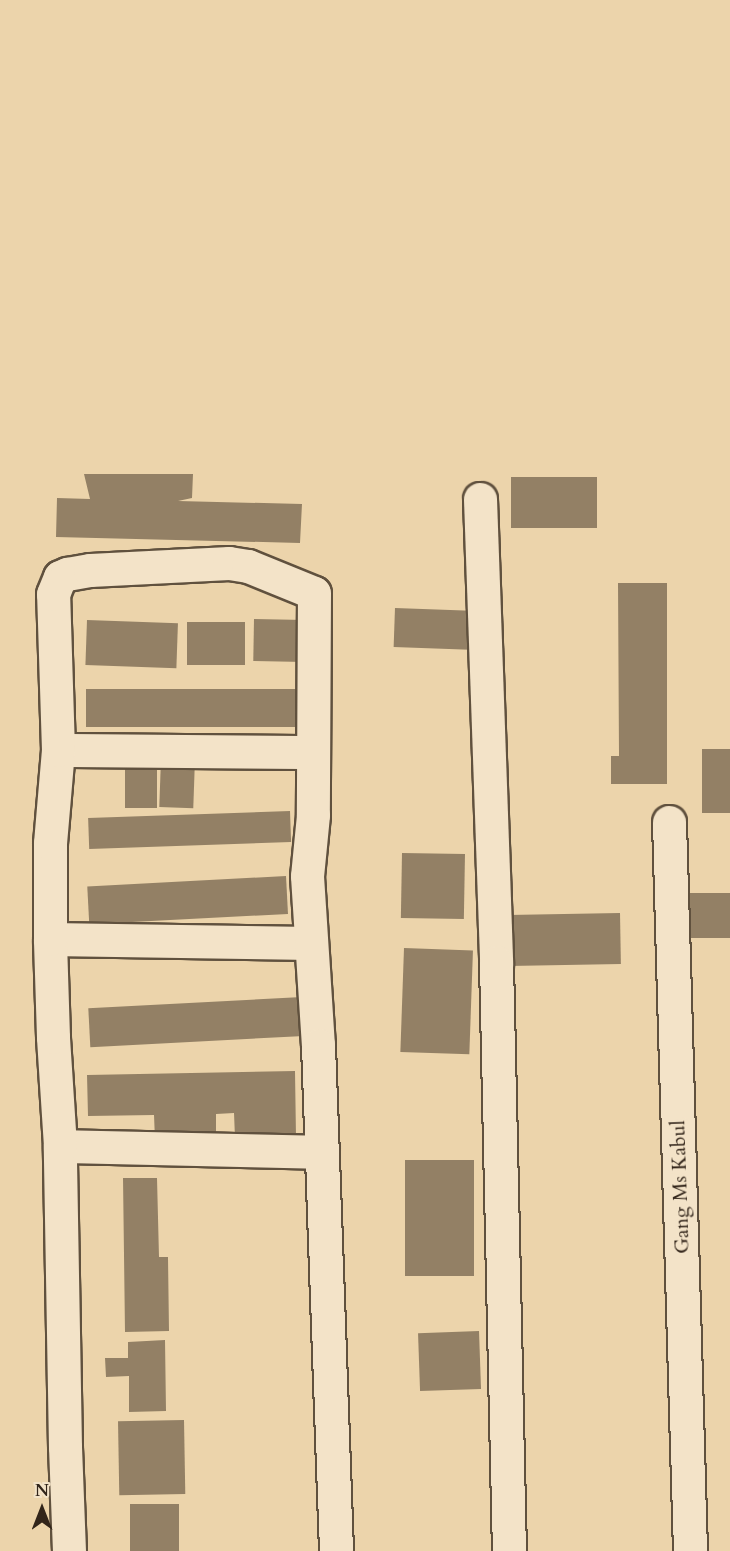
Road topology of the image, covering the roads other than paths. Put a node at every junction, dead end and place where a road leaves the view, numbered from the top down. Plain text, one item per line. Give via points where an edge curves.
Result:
1 (480, 499) dead end
2 (58, 750) junction
3 (312, 752) junction
4 (669, 822) dead end
5 (50, 939) junction
6 (311, 943) junction
7 (60, 1146) junction
8 (322, 1152) junction
9 (69, 1551) edge
10 (336, 1551) edge
11 (510, 1551) edge
12 (690, 1551) edge

1 - 11 street
2 - 3 street
2 - 3 street via 53,594 60,577 90,570 230,563 248,566 314,593
2 - 5 street via 50,843
3 - 6 street via 313,816 307,876
4 - 12 street, Gang Ms Kabul
5 - 6 street
5 - 7 street
6 - 8 street
7 - 8 street
7 - 9 street
8 - 10 street

